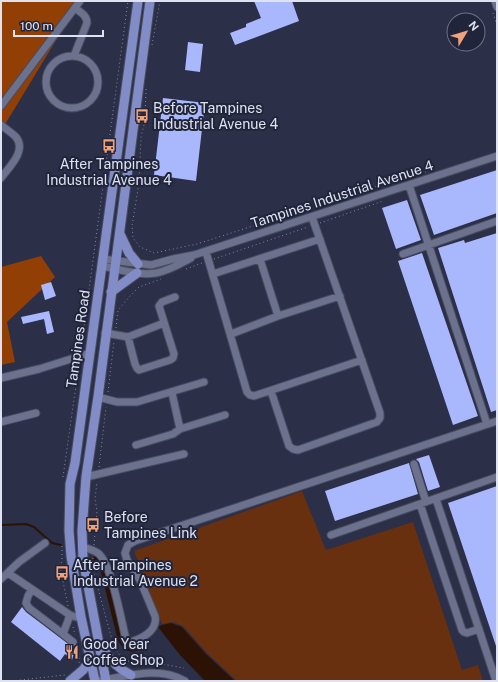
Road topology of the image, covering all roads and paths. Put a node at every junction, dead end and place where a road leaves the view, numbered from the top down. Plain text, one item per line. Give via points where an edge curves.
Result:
1 (80, 1) edge
2 (128, 1) edge
3 (138, 1) edge
4 (150, 1) edge
5 (160, 1) edge
6 (495, 1) edge
7 (74, 8) junction
8 (495, 9) edge
9 (497, 25) edge
10 (152, 48) dead end
11 (74, 56) junction
12 (146, 87) dead end
13 (1, 106) edge
14 (1, 125) edge
15 (497, 156) edge
16 (436, 169) dead end
17 (1, 178) edge
18 (409, 185) junction
19 (386, 200) dead end
20 (312, 216) junction
21 (497, 221) edge
22 (314, 225) junction
23 (120, 232) junction
24 (320, 238) junction
25 (428, 245) junction
26 (206, 252) junction
27 (403, 254) dead end
28 (260, 259) junction
29 (209, 261) junction
30 (102, 263) junction
31 (115, 265) junction
32 (138, 268) junction
33 (186, 269) dead end
34 (213, 274) junction
35 (161, 279) dead end
36 (111, 292) junction
37 (130, 295) dead end
38 (340, 296) junction
39 (175, 297) dead end
40 (278, 316) junction
41 (164, 323) junction
42 (106, 333) junction
43 (230, 334) junction
44 (128, 337) junction
45 (90, 353) junction
46 (80, 356) junction
47 (362, 360) junction
48 (1, 378) edge
49 (204, 382) dead end
50 (271, 391) junction
51 (172, 393) junction
52 (98, 397) junction
53 (36, 413) dead end
54 (225, 415) dead end
55 (497, 417) edge
56 (486, 421) junction
57 (497, 421) edge
58 (1, 422) edge
59 (180, 429) junction
60 (456, 431) dead end
61 (136, 445) dead end
62 (184, 454) dead end
63 (414, 464) dead end
64 (86, 477) junction
65 (497, 477) edge
66 (436, 499) junction
67 (423, 503) junction
68 (331, 534) dead end
69 (45, 543) dead end
70 (82, 546) junction
71 (8, 573) junction
72 (1, 579) edge
73 (32, 590) junction
74 (70, 615) junction
75 (81, 617) junction
76 (479, 630) junction
77 (62, 634) junction
78 (73, 642) dead end
79 (99, 644) junction
80 (90, 660) junction
81 (125, 660) dead end
82 (184, 668) dead end
83 (131, 676) junction
84 (69, 677) edge
85 (12, 681) edge
86 (94, 681) edge
87 (104, 681) edge
88 (185, 681) edge
89 (496, 681) edge

1 - 7 street
2 - 46 path
3 - 30 main road, Tampines Road
4 - 23 main road, Tampines Road
5 - 10 path
6 - 8 street
7 - 11 street via 87,19
7 - 13 street
8 - 9 path
11 - 11 street via 57,61 47,76 48,89 54,100 71,108 86,104 92,98 98,84 94,68 89,62
12 - 16 path via 139,183 132,226 133,238 140,247 154,253 197,244
14 - 17 street via 20,143 20,151
15 - 18 street, Tampines Industrial Avenue 4
18 - 20 street, Tampines Industrial Avenue 4
18 - 25 street
19 - 22 path
20 - 22 street
20 - 26 street, Tampines Industrial Avenue 4
21 - 25 street
22 - 24 street
22 - 29 path
23 - 31 main road, Tampines Road
23 - 32 main road
24 - 28 street
24 - 38 street
25 - 27 street
25 - 56 street
26 - 29 street
26 - 32 street, Tampines Industrial Avenue 4
28 - 34 street
28 - 40 street
29 - 33 path
29 - 34 street
30 - 31 street, Tampines Industrial Avenue 4
30 - 45 main road, Tampines Road
31 - 32 street, Tampines Industrial Avenue 4
31 - 36 main road, Tampines Road
32 - 36 main road
34 - 43 street
35 - 37 path via 139,287
36 - 42 main road, Tampines Road
38 - 40 street
38 - 47 street
39 - 41 street via 160,303
40 - 43 street
41 - 44 street
41 - 44 street via 174,354 170,360 140,370 135,364
42 - 44 street
42 - 52 main road, Tampines Road
43 - 50 street via 247,392 254,396
45 - 46 street
45 - 75 main road, Tampines Road via 70,484 70,542
46 - 48 street
47 - 50 street
47 - 50 street via 380,418 377,422 298,450 289,446
49 - 51 street
51 - 52 street via 137,402 117,402
51 - 59 street
52 - 64 main road, Tampines Road
53 - 58 street
54 - 59 street
55 - 56 street
56 - 60 street
57 - 70 street via 128,545 125,553 127,560 140,580 156,622 153,629 131,642 126,639 109,570 98,553
59 - 61 street via 173,434
62 - 64 street
63 - 67 street
64 - 70 main road, Tampines Road
65 - 66 street
66 - 67 street
66 - 76 street
67 - 68 street
67 - 76 street via 462,630 467,633
69 - 71 street
70 - 79 main road, Tampines Road
71 - 72 street
71 - 73 street
73 - 74 street
73 - 77 street via 26,603 28,608
74 - 75 street
74 - 77 street
75 - 80 main road, Tampines Road
76 - 89 street
77 - 78 street
79 - 83 main road via 109,659
79 - 87 main road, Tampines Road
80 - 84 main road via 83,670
80 - 86 main road, Tampines Road
81 - 82 path
83 - 87 street
83 - 88 street via 153,672 171,674
84 - 85 path

